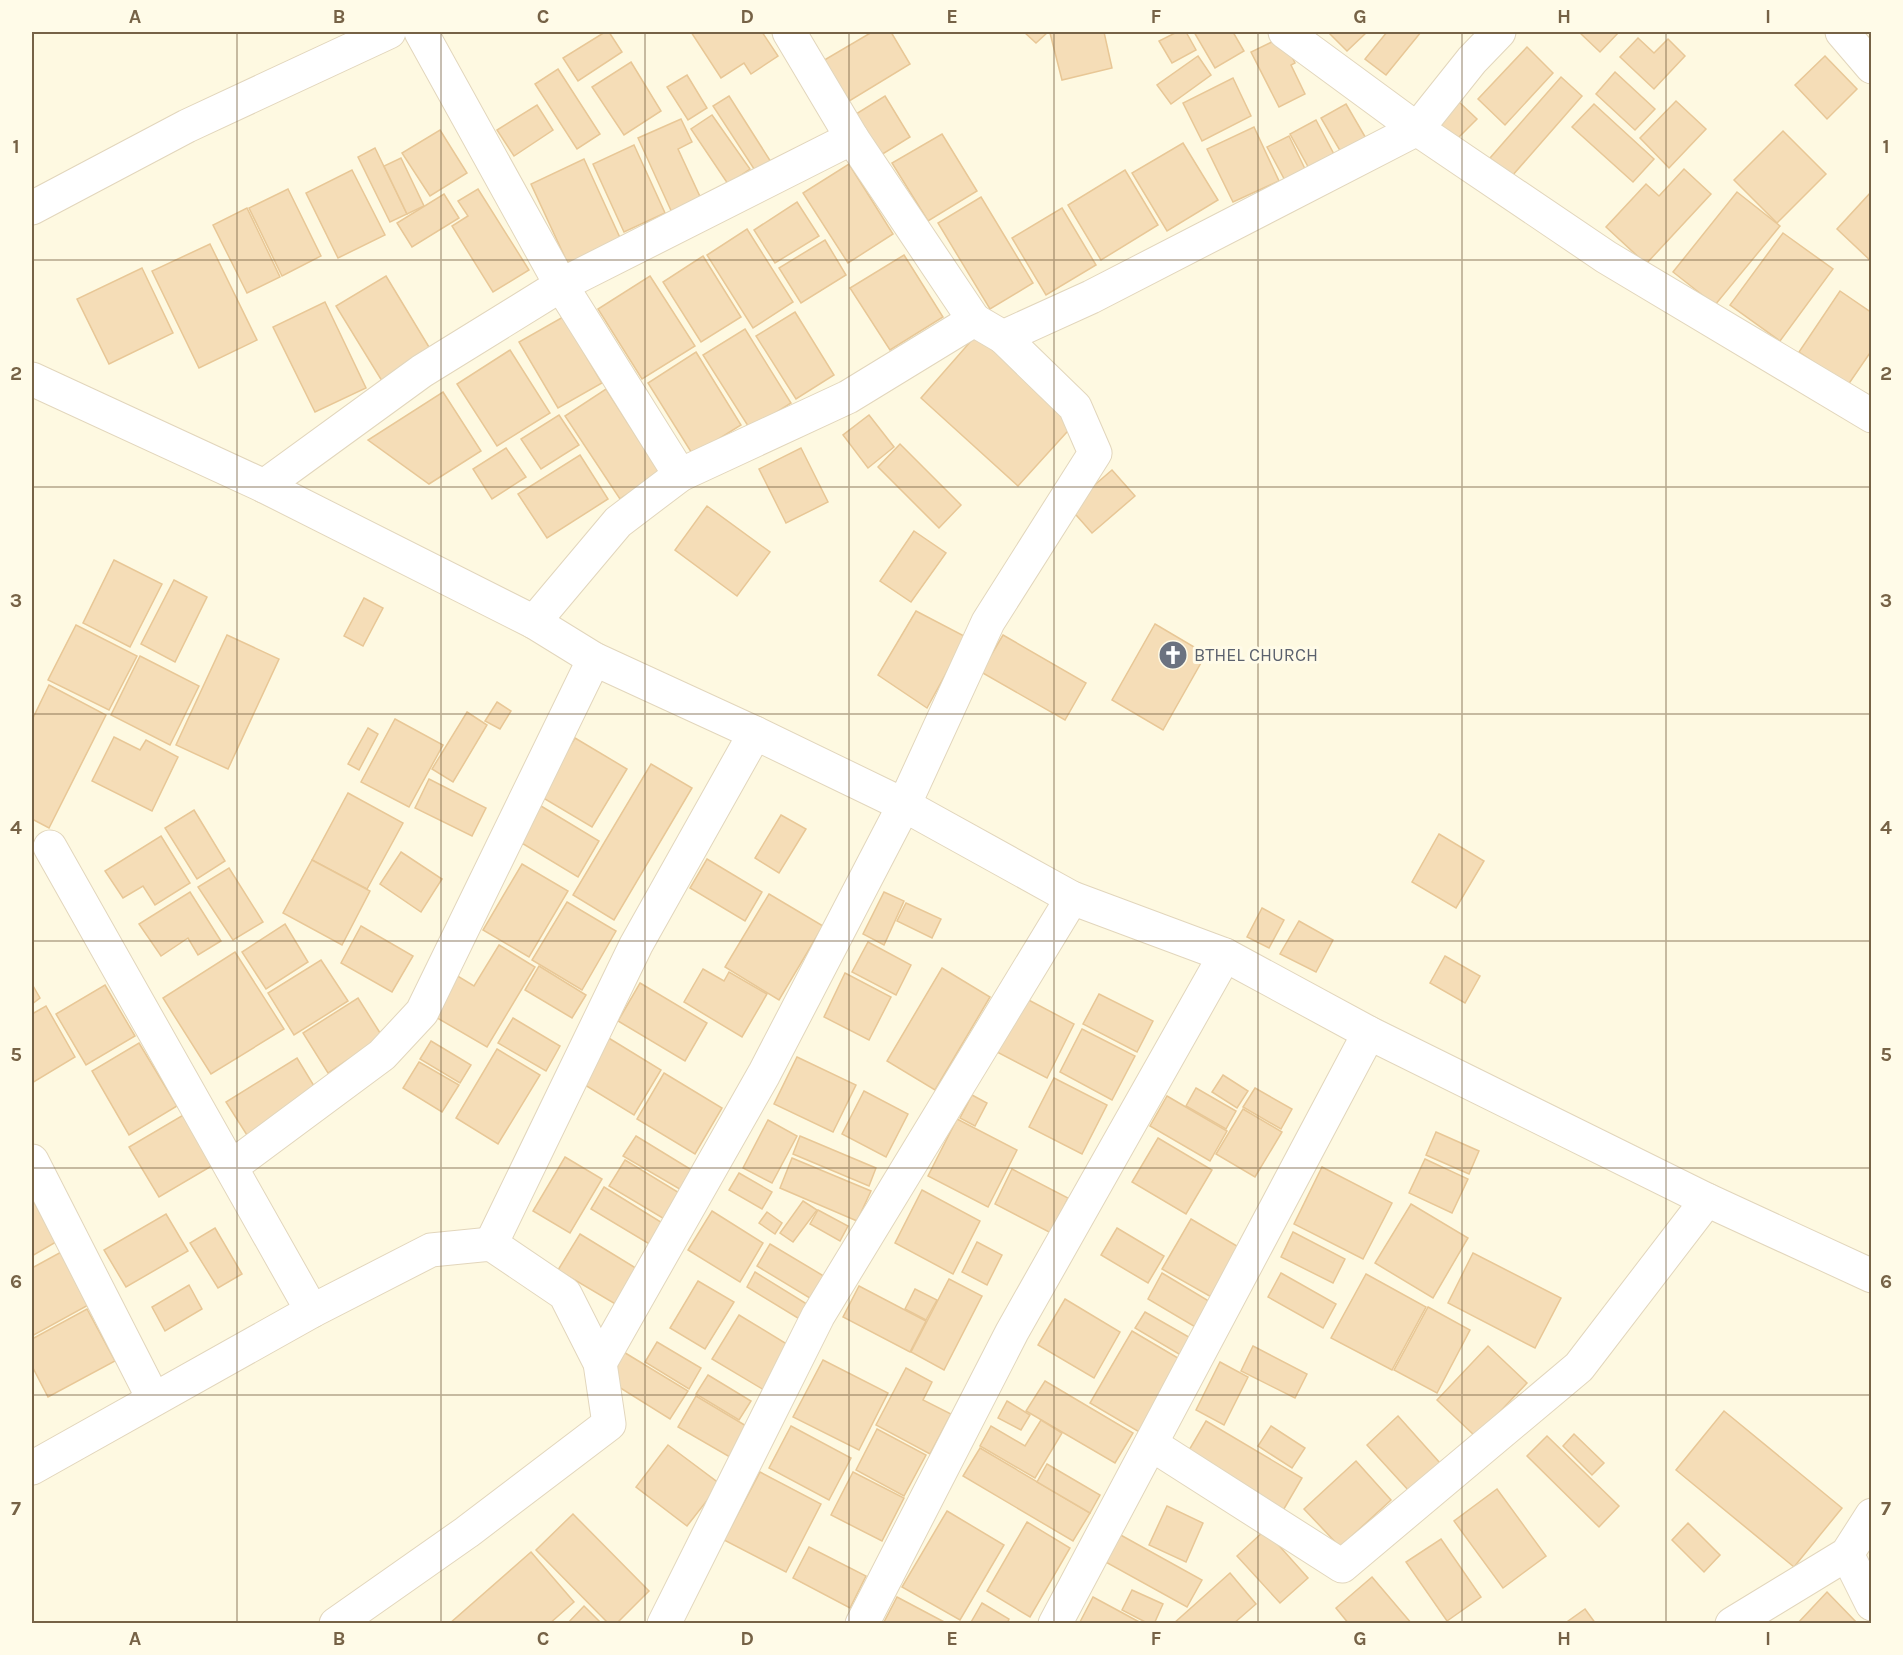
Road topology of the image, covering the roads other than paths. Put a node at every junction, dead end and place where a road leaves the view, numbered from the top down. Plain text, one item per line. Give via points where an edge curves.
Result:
1 (389, 32) edge
2 (422, 32) edge
3 (789, 32) edge
4 (1285, 32) edge
5 (1499, 32) edge
6 (1842, 32) edge
7 (1872, 67) edge
8 (1416, 129) junction
9 (852, 138) junction
10 (32, 208) edge
11 (561, 285) junction
12 (974, 320) junction
13 (1003, 337) junction
14 (32, 379) edge
15 (1872, 416) edge
16 (680, 475) junction
17 (264, 486) junction
18 (534, 622) junction
19 (594, 659) junction
20 (755, 733) junction
21 (904, 805) junction
22 (38, 847) edge
23 (1072, 898) junction
24 (1225, 955) junction
25 (1369, 1033) junction
26 (32, 1161) edge
27 (231, 1167) junction
28 (1707, 1200) junction
29 (490, 1244) junction
30 (1872, 1276) edge
31 (312, 1311) junction
32 (600, 1363) junction
33 (153, 1398) junction
34 (1151, 1444) junction
35 (32, 1468) edge
36 (1872, 1515) edge
37 (1847, 1554) junction
38 (1872, 1604) edge
39 (336, 1623) edge
40 (664, 1623) edge
41 (862, 1623) edge
42 (1055, 1623) edge
43 (1732, 1623) edge

1 - 10 street via 187,126
2 - 11 street
3 - 9 street
4 - 8 street
5 - 8 street
6 - 7 street
8 - 13 street via 1090,297
8 - 15 street via 1606,257
9 - 11 street
9 - 12 street
11 - 16 street
11 - 17 street via 423,371
12 - 13 street
12 - 16 street via 848,397
13 - 21 street via 1075,407 1095,453 988,622
14 - 17 street
16 - 18 street via 618,522
17 - 18 street
18 - 19 street
19 - 20 street
19 - 27 street via 422,1012 382,1054
20 - 21 street
20 - 29 street via 636,945
21 - 23 street
21 - 32 street via 764,1074
22 - 27 street
23 - 24 street
23 - 40 street via 818,1316
24 - 25 street
24 - 41 street via 1012,1332
25 - 28 street
25 - 34 street
26 - 33 street
27 - 31 street
28 - 30 street
28 - 34 street via 1579,1367 1342,1566
29 - 31 street via 430,1250
29 - 32 street via 565,1294
31 - 33 street
32 - 39 street via 609,1424 467,1532
33 - 35 street
34 - 42 street
36 - 37 street
37 - 38 street
37 - 43 street

